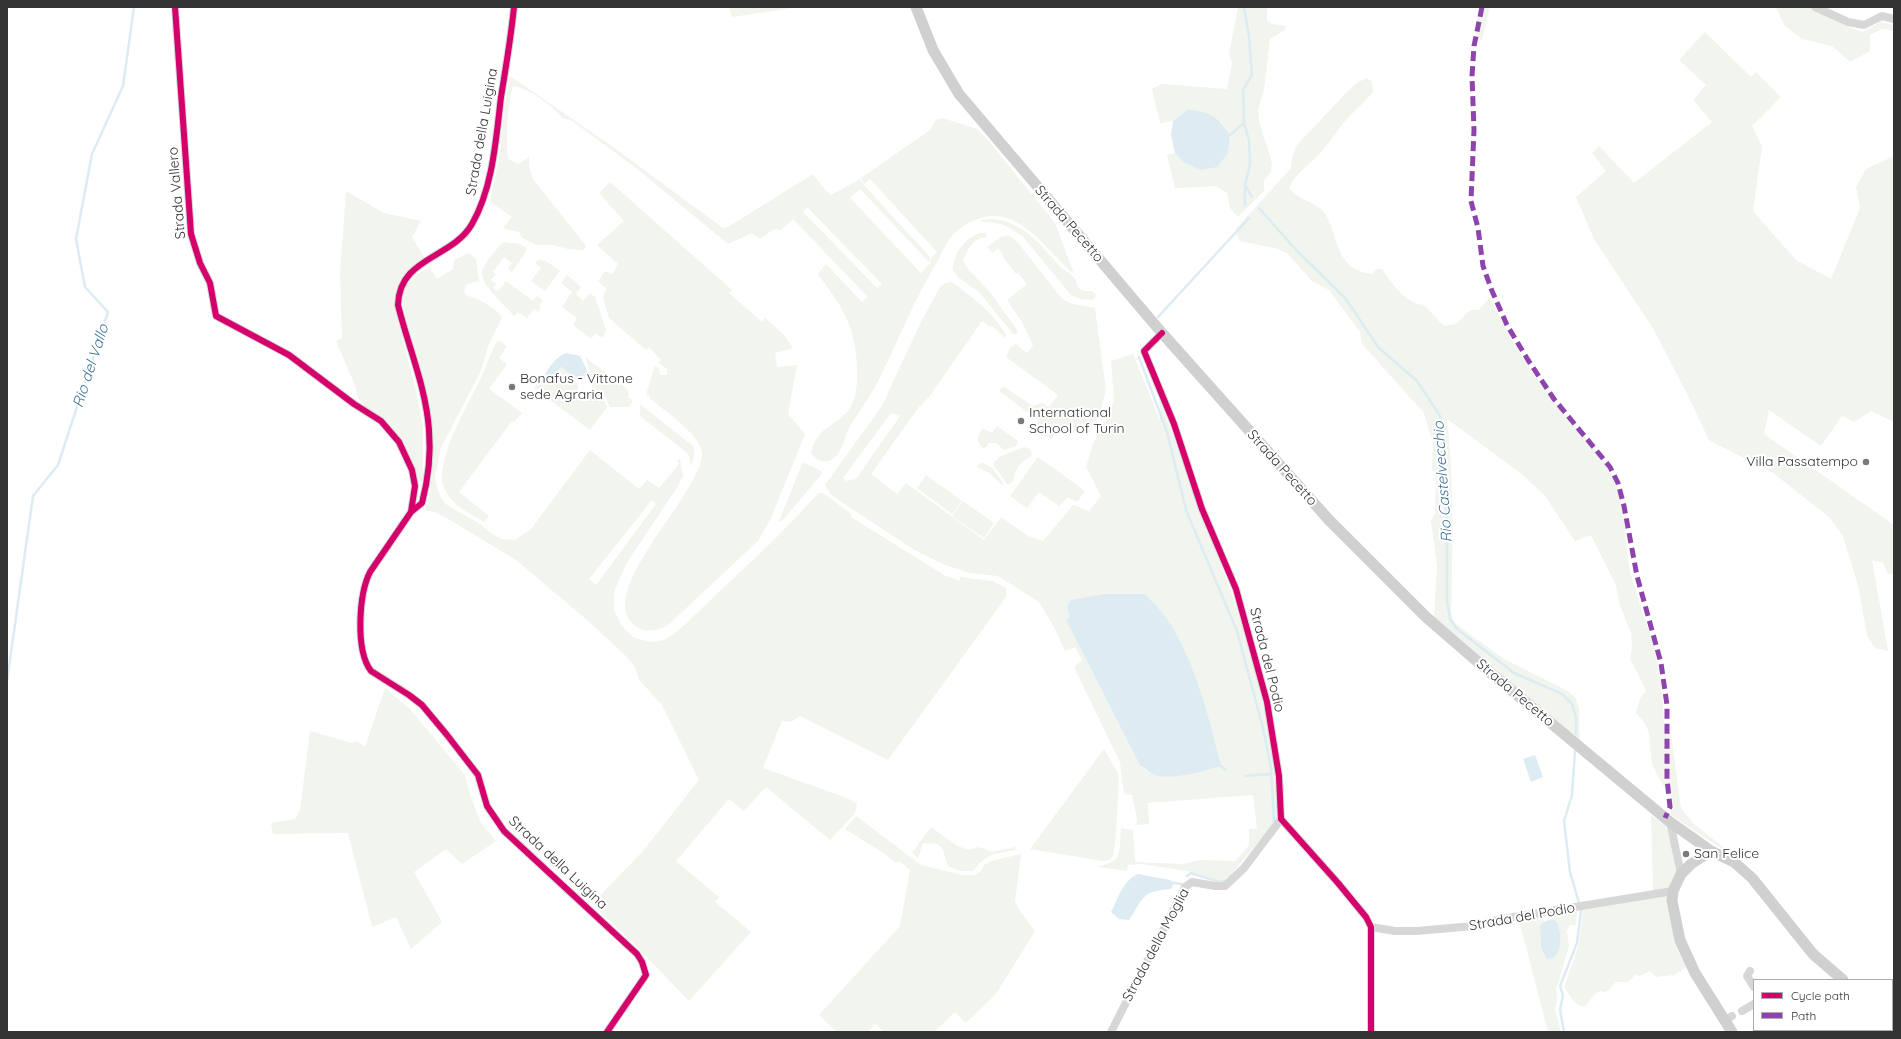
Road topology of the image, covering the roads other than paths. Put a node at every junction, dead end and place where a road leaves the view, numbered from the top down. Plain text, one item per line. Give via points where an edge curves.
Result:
1 (175, 7) edge
2 (514, 7) edge
3 (916, 7) edge
4 (1815, 7) edge
5 (1894, 20) edge
6 (1162, 333) junction
7 (412, 512) junction
8 (1281, 819) junction
9 (1670, 822) junction
10 (1711, 851) junction
11 (1681, 874) junction
12 (1673, 891) junction
13 (1371, 927) junction
14 (1750, 971) dead end
15 (1842, 979) edge
16 (1753, 985) edge
17 (1753, 1005) edge
18 (1742, 1011) dead end
19 (607, 1032) edge
20 (1111, 1032) edge
21 (1371, 1032) edge
22 (1732, 1032) edge

1 - 7 street, Strada Vallero via 190,234 210,283 216,316 289,355 381,421 400,442 412,470 415,486
2 - 7 street, Strada della Luigina via 492,161 481,206 465,236 421,262 406,278 398,294 398,305 419,378 429,430 429,457 423,497 420,507
3 - 6 main road, Strada Pecetto via 933,50 959,94
4 - 5 street via 1848,22 1864,25 1882,16
6 - 8 street, Strada del Podio via 1144,351 1174,424 1202,509 1236,589 1267,702 1279,776
6 - 9 main road, Strada Pecetto via 1324,515 1426,617
7 - 19 street, Strada della Luigina via 365,582 361,627 365,662 371,671 416,700 447,735 478,775 487,806 504,831 642,962 646,975
8 - 13 street via 1338,883
8 - 20 street, Strada della Moglia via 1244,868 1225,886 1192,882 1185,886
9 - 10 main road, Strada Pecetto
9 - 11 street
10 - 11 main road
10 - 15 main road, Strada Pecetto via 1726,857 1752,878 1813,954
11 - 12 main road
12 - 13 street, Strada del Podio via 1473,926 1417,932
12 - 22 main road via 1672,901 1680,940 1695,973 1729,1018
13 - 21 street
14 - 16 street via 1747,976
17 - 18 street

